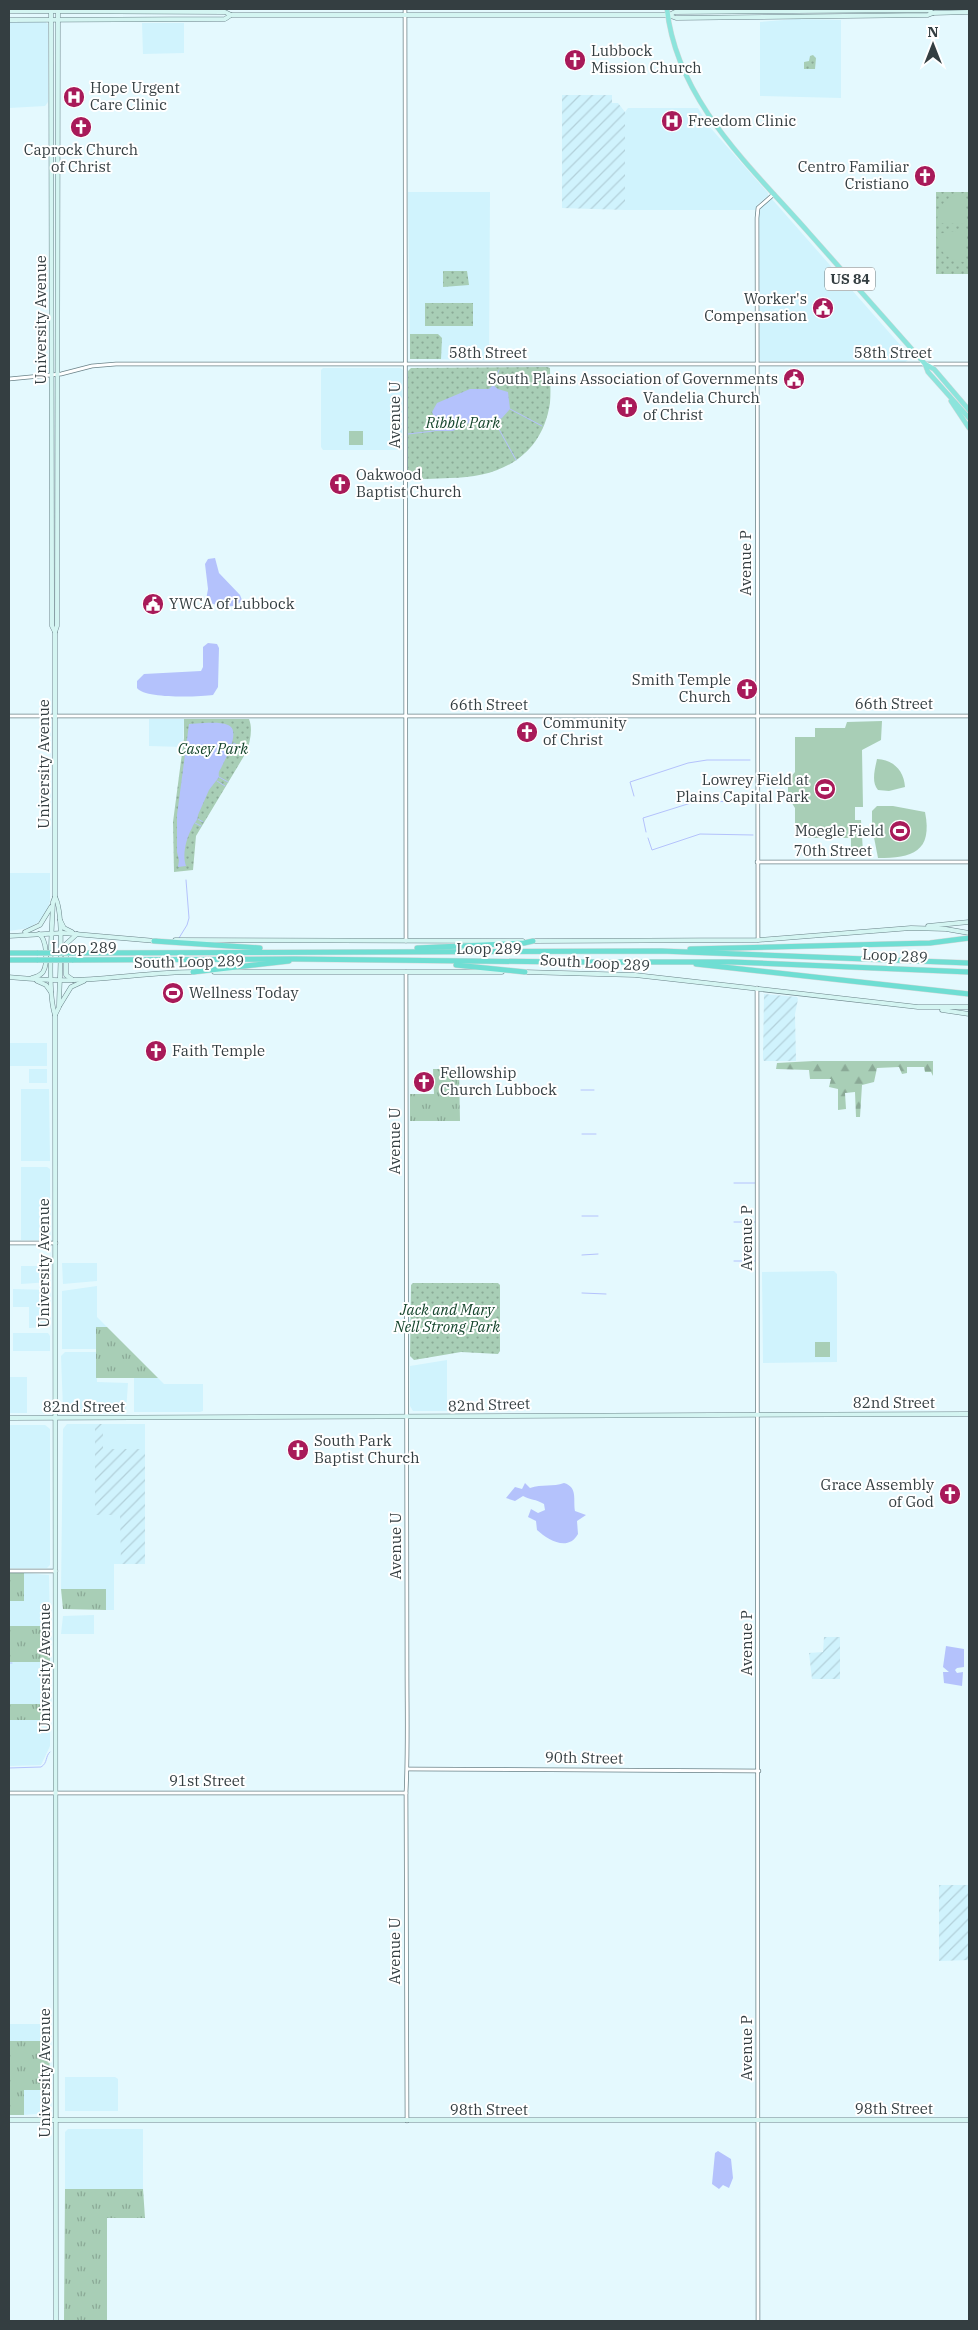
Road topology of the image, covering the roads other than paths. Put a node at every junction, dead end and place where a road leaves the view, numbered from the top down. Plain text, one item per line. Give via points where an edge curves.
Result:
1 (406, 9) edge
2 (667, 9) edge
3 (51, 10) edge
4 (58, 10) edge
5 (932, 11) edge
6 (9, 12) edge
7 (969, 12) edge
8 (231, 15) junction
9 (406, 15) junction
10 (668, 15) junction
11 (9, 20) edge
12 (51, 20) junction
13 (58, 20) junction
14 (775, 193) junction
15 (757, 364) junction
16 (925, 364) junction
17 (969, 364) edge
18 (406, 365) junction
19 (52, 375) junction
20 (58, 375) junction
21 (941, 377) junction
22 (9, 379) edge
23 (943, 390) junction
24 (969, 405) edge
25 (969, 410) edge
26 (969, 418) edge
27 (969, 428) edge
28 (55, 632) junction
29 (9, 716) edge
30 (55, 716) junction
31 (406, 716) junction
32 (757, 716) junction
33 (969, 716) edge
34 (757, 862) junction
35 (969, 862) edge
36 (55, 896) junction
37 (53, 902) junction
38 (59, 917) junction
39 (969, 922) edge
40 (911, 928) junction
41 (37, 933) junction
42 (52, 933) junction
43 (59, 933) junction
44 (969, 933) edge
45 (77, 934) junction
46 (18, 935) junction
47 (9, 936) edge
48 (969, 938) edge
49 (406, 940) junction
50 (758, 940) junction
51 (154, 941) junction
52 (533, 941) junction
53 (285, 951) junction
54 (362, 951) junction
55 (661, 951) junction
56 (9, 953) edge
57 (294, 959) junction
58 (9, 960) edge
59 (431, 962) junction
60 (658, 962) junction
61 (969, 963) edge
62 (193, 972) junction
63 (406, 972) junction
64 (525, 972) junction
65 (969, 972) edge
66 (9, 977) edge
67 (91, 978) junction
68 (30, 979) junction
69 (59, 980) junction
70 (77, 980) junction
71 (52, 981) junction
72 (758, 988) junction
73 (969, 994) edge
74 (52, 997) junction
75 (969, 1006) edge
76 (59, 1007) junction
77 (918, 1007) junction
78 (969, 1014) edge
79 (55, 1015) junction
80 (9, 1243) edge
81 (56, 1243) junction
82 (758, 1414) junction
83 (969, 1414) edge
84 (9, 1418) edge
85 (56, 1418) junction
86 (407, 1418) junction
87 (9, 1571) edge
88 (56, 1571) junction
89 (408, 1769) junction
90 (759, 1771) junction
91 (9, 1793) edge
92 (56, 1793) junction
93 (406, 1793) junction
94 (9, 2120) edge
95 (57, 2120) junction
96 (758, 2120) junction
97 (969, 2120) edge
98 (407, 2121) junction
99 (56, 2321) edge
100 (758, 2321) edge

1 - 9 street, Avenue U
2 - 10 highway, US 84
3 - 4 main road
3 - 6 main road
3 - 12 main road, University Avenue
4 - 8 main road via 225,12
4 - 13 main road, University Avenue
5 - 7 main road
5 - 10 main road via 800,10 675,12
8 - 9 main road
8 - 13 main road via 225,19
9 - 10 main road
9 - 18 street, Avenue U
10 - 14 highway, US 84 via 681,64 700,101 727,140
11 - 12 main road
12 - 13 main road
12 - 19 main road, University Avenue
13 - 20 main road, University Avenue
14 - 15 street, Avenue P via 757,210
14 - 16 highway, US 84
15 - 16 street, 58th Street
15 - 18 street, 58th Street
15 - 32 street, Avenue P
16 - 17 street, 58th Street
16 - 21 highway, US 84
16 - 23 highway, US 84
18 - 20 street, 58th Street via 104,364
18 - 31 street, Avenue U
19 - 20 street, 58th Street
19 - 22 street, 58th Street
19 - 28 main road, University Avenue via 52,626
20 - 28 main road, University Avenue
21 - 24 highway
21 - 25 highway, US 84
23 - 26 highway, US 84
23 - 27 highway
28 - 30 main road, University Avenue
29 - 30 street, 66th Street
30 - 31 street, 66th Street
30 - 36 main road, University Avenue
31 - 32 street, 66th Street
31 - 49 street, Avenue U
32 - 33 street, 66th Street
32 - 34 street, Avenue P
34 - 35 street, 70th Street
34 - 50 street, Avenue P
36 - 37 main road, University Avenue
36 - 38 main road, University Avenue via 59,902
37 - 42 main road, University Avenue
37 - 46 main road via 40,925
38 - 43 main road, University Avenue
38 - 45 main road via 64,928
39 - 40 main road
40 - 44 main road, South Loop 289
40 - 50 main road, South Loop 289
41 - 42 main road, South Loop 289
41 - 46 main road, South Loop 289
41 - 68 main road via 44,940 45,965 43,972
42 - 43 main road, South Loop 289
42 - 71 main road, University Avenue
43 - 45 main road, South Loop 289
43 - 69 main road, University Avenue
45 - 51 main road, South Loop 289
45 - 70 main road via 66,944 66,975
46 - 47 main road, South Loop 289
48 - 55 highway via 950,942
49 - 51 main road, South Loop 289
49 - 52 main road, South Loop 289
50 - 52 main road, South Loop 289
51 - 53 highway
52 - 54 highway
53 - 54 highway, Loop 289
53 - 56 highway, Loop 289, bridge
54 - 55 highway, Loop 289
55 - 61 highway, Loop 289
57 - 58 highway, Loop 289, bridge
57 - 59 highway, Loop 289
57 - 62 highway
59 - 60 highway, Loop 289
59 - 64 highway
60 - 65 highway, Loop 289 via 741,962
60 - 73 highway
62 - 63 main road, South Loop 289
62 - 67 main road, South Loop 289
63 - 64 main road, South Loop 289
63 - 86 street, Avenue U
64 - 72 main road, South Loop 289 via 635,975
66 - 68 main road, South Loop 289
67 - 70 main road, South Loop 289
67 - 76 main road via 71,987
68 - 71 main road, South Loop 289
68 - 74 main road via 46,985
69 - 70 main road, South Loop 289
69 - 71 main road, South Loop 289
69 - 76 main road, University Avenue
71 - 74 main road, University Avenue
72 - 77 main road, South Loop 289
72 - 82 street, Avenue P
74 - 79 main road, University Avenue
75 - 77 main road, South Loop 289
76 - 79 main road, University Avenue
77 - 78 main road
79 - 81 main road, University Avenue
80 - 81 street
81 - 85 main road, University Avenue
82 - 83 main road, 82nd Street
82 - 86 main road, 82nd Street via 534,1414
82 - 90 street, Avenue P
84 - 85 main road, 82nd Street
85 - 86 main road, 82nd Street
85 - 88 main road, University Avenue
86 - 89 street, Avenue U
87 - 88 street
88 - 92 main road, University Avenue
89 - 90 street, 90th Street
89 - 93 street, Avenue U
90 - 96 street, Avenue P
91 - 92 street, 91st Street
92 - 93 street, 91st Street
92 - 95 main road, University Avenue
93 - 98 street, Avenue U
94 - 95 main road, 98th Street
95 - 98 main road, 98th Street
95 - 99 main road, University Avenue
96 - 97 main road, 98th Street
96 - 98 main road, 98th Street
96 - 100 street, Avenue P

